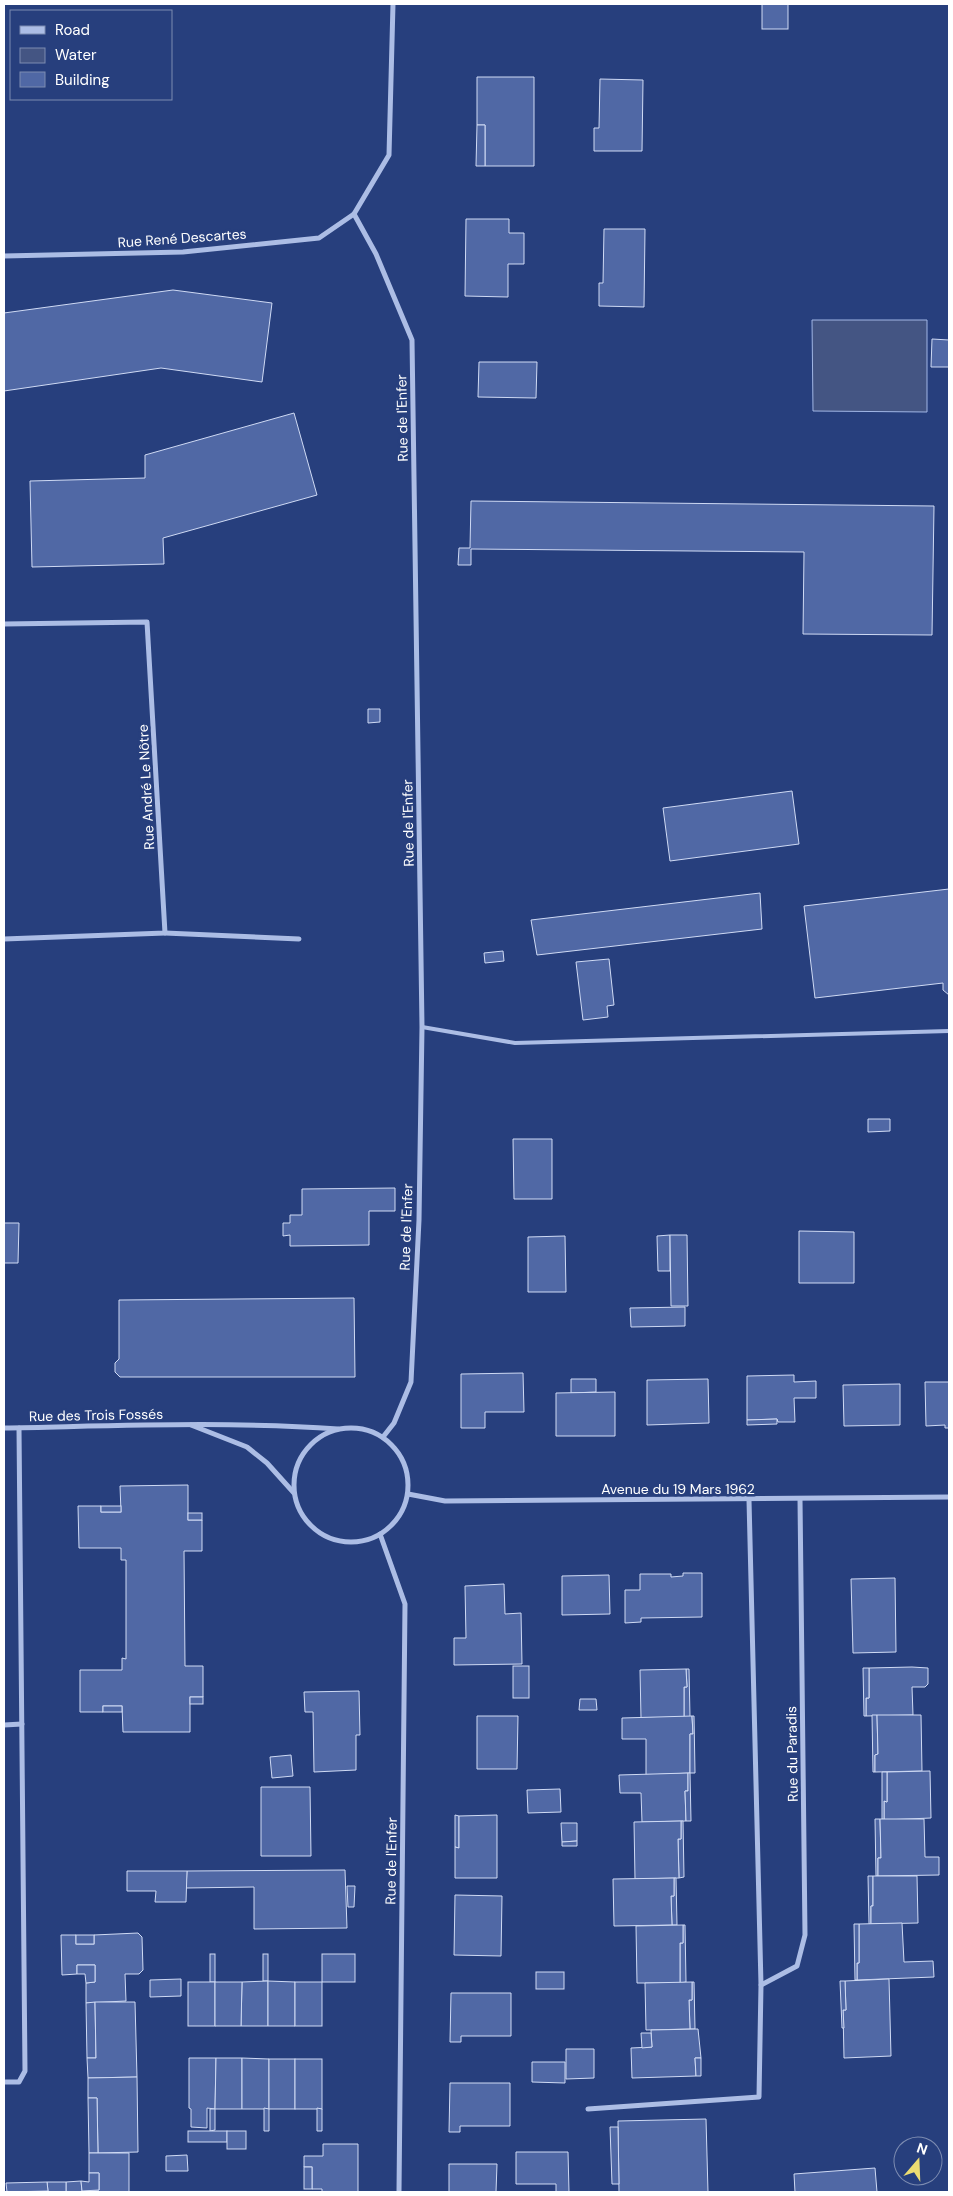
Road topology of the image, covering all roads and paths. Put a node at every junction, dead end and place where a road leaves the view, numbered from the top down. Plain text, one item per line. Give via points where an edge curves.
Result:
1 (393, 4) edge
2 (354, 214) junction
3 (4, 256) edge
4 (4, 624) edge
5 (165, 933) junction
6 (4, 939) edge
7 (299, 939) dead end
8 (422, 1026) junction
9 (949, 1031) edge
10 (188, 1424) junction
11 (4, 1428) edge
12 (19, 1428) junction
13 (338, 1429) junction
14 (384, 1437) junction
15 (294, 1493) junction
16 (408, 1494) junction
17 (949, 1497) edge
18 (800, 1499) junction
19 (749, 1500) junction
20 (380, 1534) junction
21 (4, 1724) edge
22 (22, 1724) junction
23 (761, 1985) junction
24 (4, 2082) edge
25 (588, 2109) dead end
26 (399, 2192) edge

1 - 2 street via 389,155
2 - 3 street, Rue René Descartes via 319,238 183,252
2 - 8 street, Rue de l'Enfer via 376,254 412,340
4 - 5 street, Rue André Le Nôtre via 147,622
5 - 6 street
5 - 7 street
8 - 9 lane via 515,1043
8 - 14 street, Rue de l'Enfer via 419,1220 411,1382 394,1423
10 - 12 street, Rue des Trois Fossés
10 - 13 street, Rue des Trois Fossés
10 - 15 street, Rue des Trois Fossés via 247,1447 267,1463
11 - 12 street, Rue des Trois Fossés
12 - 22 street
13 - 14 street via 360,1428
13 - 15 street via 314,1441 302,1455 295,1472
14 - 16 street via 398,1452 407,1472
15 - 20 street via 304,1517 320,1533 342,1541 365,1541
16 - 19 street, Avenue du 19 Mars 1962 via 446,1501
16 - 20 street via 391,1526
17 - 18 street, Avenue du 19 Mars 1962
18 - 19 street, Avenue du 19 Mars 1962
18 - 23 street, Rue du Paradis via 805,1935 797,1966
19 - 23 street
20 - 26 street, Rue de l'Enfer via 405,1604
21 - 22 street
22 - 24 street via 26,2071 19,2082
23 - 25 street via 759,2098

